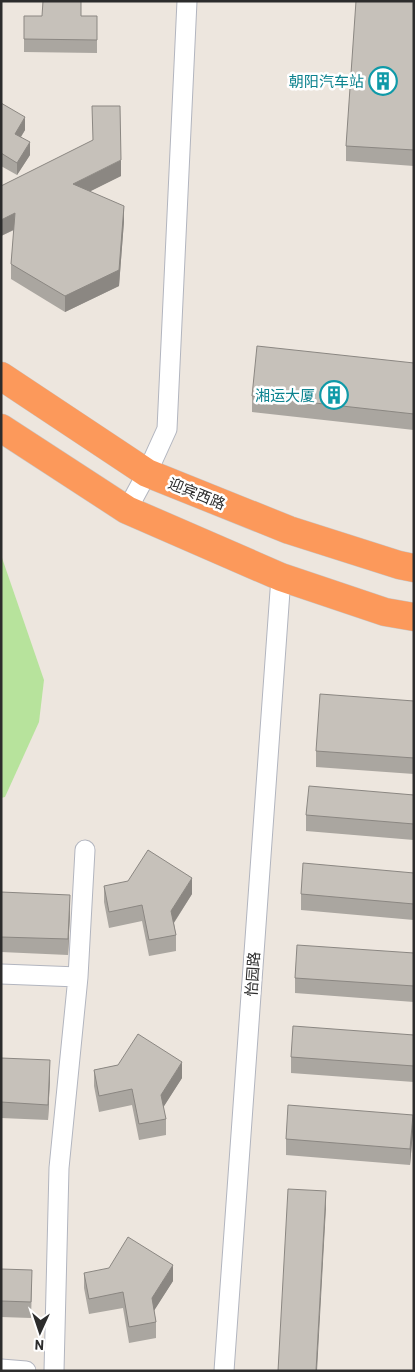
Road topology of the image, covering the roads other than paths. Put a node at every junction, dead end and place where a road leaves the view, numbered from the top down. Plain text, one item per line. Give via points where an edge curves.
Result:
1 (187, 1) edge
2 (1, 376) edge
3 (1, 428) edge
4 (147, 473) junction
5 (127, 510) junction
6 (414, 568) edge
7 (281, 577) junction
8 (414, 617) edge
9 (85, 850) dead end
10 (1, 974) edge
11 (78, 977) junction
12 (1, 1370) edge
13 (26, 1371) edge
14 (54, 1371) edge
15 (224, 1371) edge

1 - 4 street via 167,429
2 - 4 highway, 迎宾西路
3 - 5 highway
4 - 5 street
4 - 6 highway, 迎宾西路 via 289,530
5 - 7 highway
7 - 8 highway via 384,612
7 - 15 street, 怡园路
9 - 11 street
10 - 11 street
11 - 14 street via 58,1168
12 - 13 street

